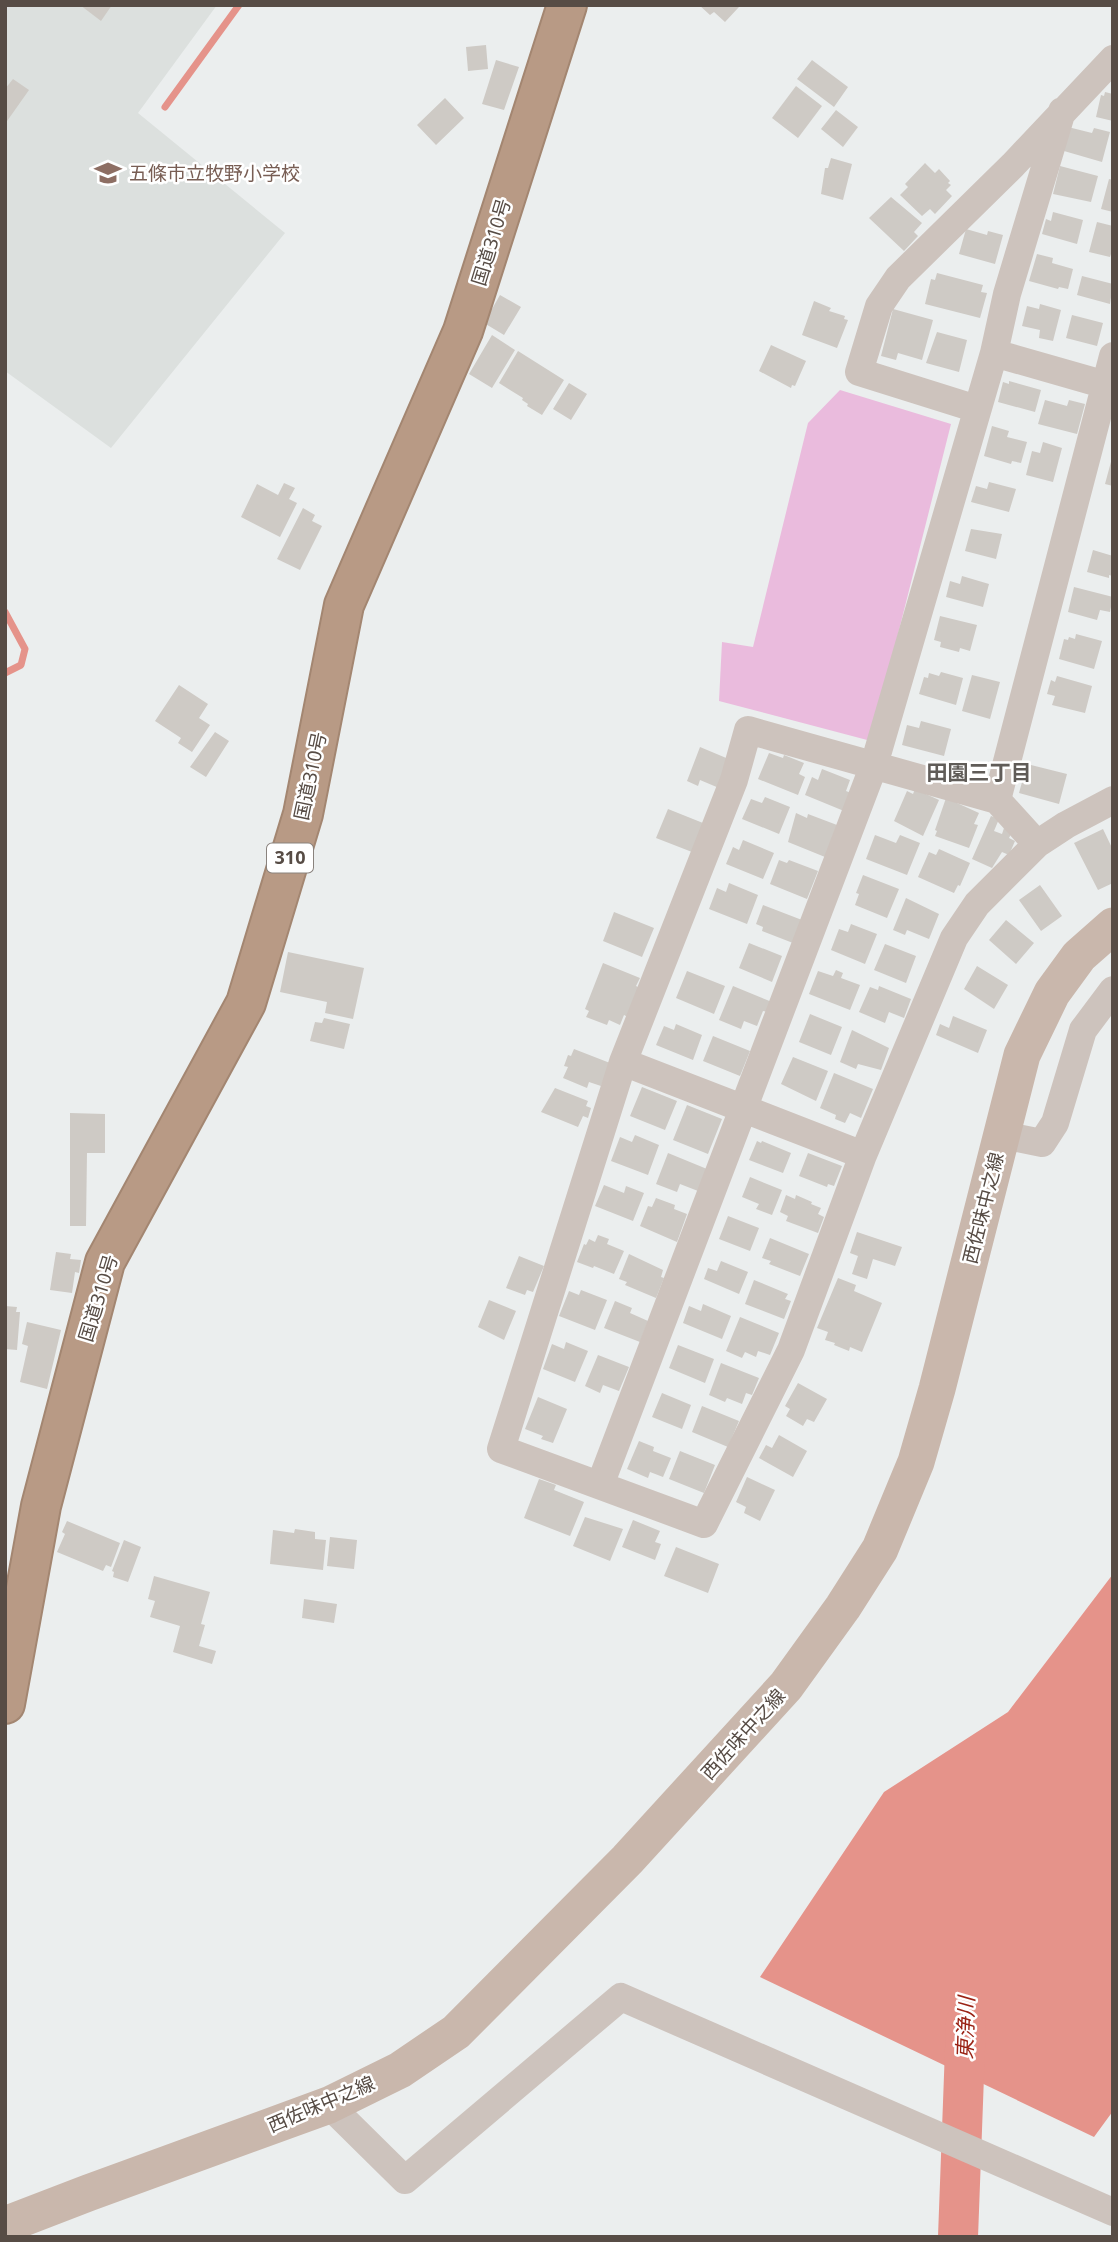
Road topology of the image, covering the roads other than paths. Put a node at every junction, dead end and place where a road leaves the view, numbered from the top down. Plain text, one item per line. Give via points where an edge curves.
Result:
1 (566, 5) edge
2 (1113, 59) edge
3 (1062, 111) junction
4 (994, 353) junction
5 (1113, 356) edge
6 (1109, 386) edge
7 (977, 409) junction
8 (874, 765) junction
9 (997, 800) junction
10 (1113, 800) edge
11 (1037, 844) junction
12 (1113, 926) edge
13 (1113, 990) edge
14 (624, 1062) junction
15 (744, 1107) junction
16 (1002, 1135) junction
17 (863, 1154) junction
18 (600, 1485) junction
19 (5, 1704) edge
20 (329, 2105) junction
21 (1113, 2212) edge
22 (5, 2225) edge

1 - 19 highway, 国道310号 / 310 via 463,331 344,605 303,814 246,1003 105,1262 41,1506
2 - 3 street
3 - 4 street
3 - 7 street via 898,278 879,306 859,372
4 - 6 street
4 - 7 street
5 - 6 street
6 - 9 street
7 - 8 street
8 - 9 street
8 - 14 street via 748,730 734,780
8 - 15 street
9 - 11 street
10 - 11 street
11 - 17 street via 977,904 954,938
12 - 16 main road, 西佐味中之線 via 1079,956 1052,993 1022,1055
13 - 16 street via 1083,1030 1055,1123 1042,1143
14 - 15 street
14 - 18 street via 501,1450
15 - 17 street
15 - 18 street
16 - 20 main road, 西佐味中之線 via 916,1461 880,1549 815,1648 636,1850 456,2032 400,2070
17 - 18 street via 790,1350 704,1524
20 - 21 street via 405,2180 621,1997
20 - 22 main road, 西佐味中之線

